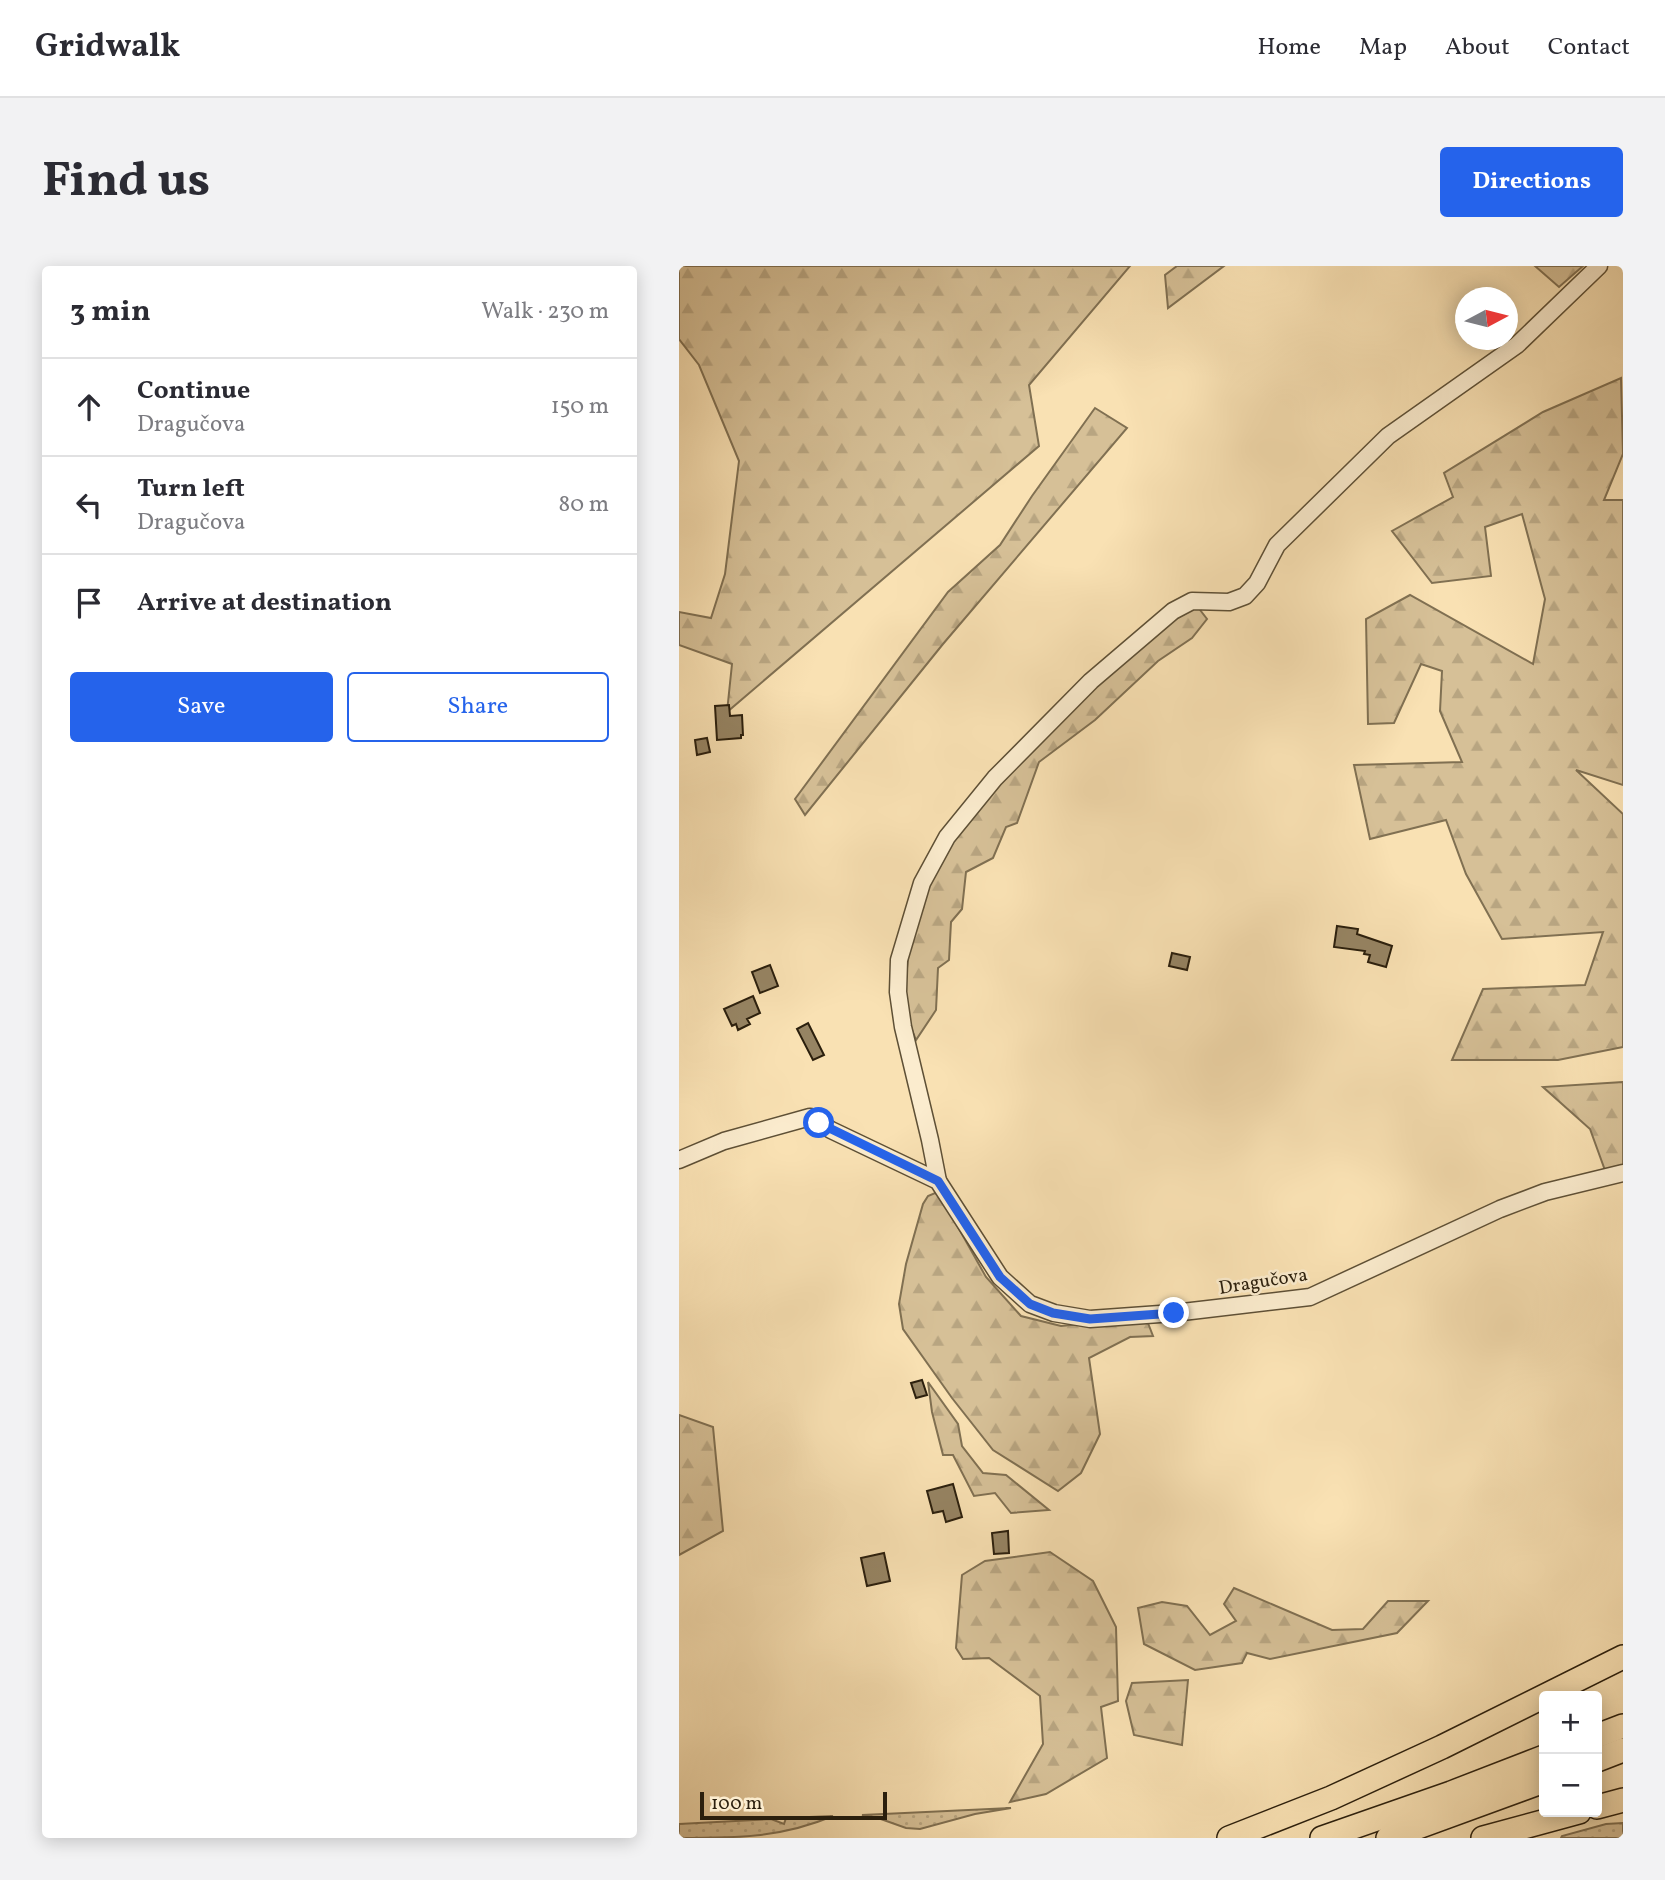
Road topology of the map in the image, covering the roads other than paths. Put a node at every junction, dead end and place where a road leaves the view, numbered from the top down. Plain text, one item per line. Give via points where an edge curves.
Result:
1 (1599, 266) edge
2 (679, 1160) edge
3 (1623, 1173) edge
4 (938, 1181) junction
5 (1623, 1657) edge
6 (1623, 1726) edge
7 (1602, 1734) edge
8 (1623, 1750) edge
9 (1539, 1758) edge
10 (1602, 1758) edge
11 (1539, 1783) edge
12 (1623, 1800) edge
13 (1602, 1806) edge
14 (1561, 1817) edge
15 (1229, 1838) edge
16 (1322, 1838) edge
17 (1388, 1838) edge
18 (1483, 1838) edge

1 - 4 street via 1517,345 1388,436 1277,545 1245,596 1229,602 1192,601 1173,611 1091,681 995,778 947,837 922,883 899,960 898,992
2 - 4 street via 724,1141 810,1117
3 - 4 street, Dragučova via 1545,1192 1500,1209 1310,1297 1090,1319 1030,1304 1000,1277
5 - 15 highway via 1331,1798
6 - 7 highway
8 - 10 highway
9 - 16 highway
11 - 17 highway
12 - 13 highway
14 - 18 highway

